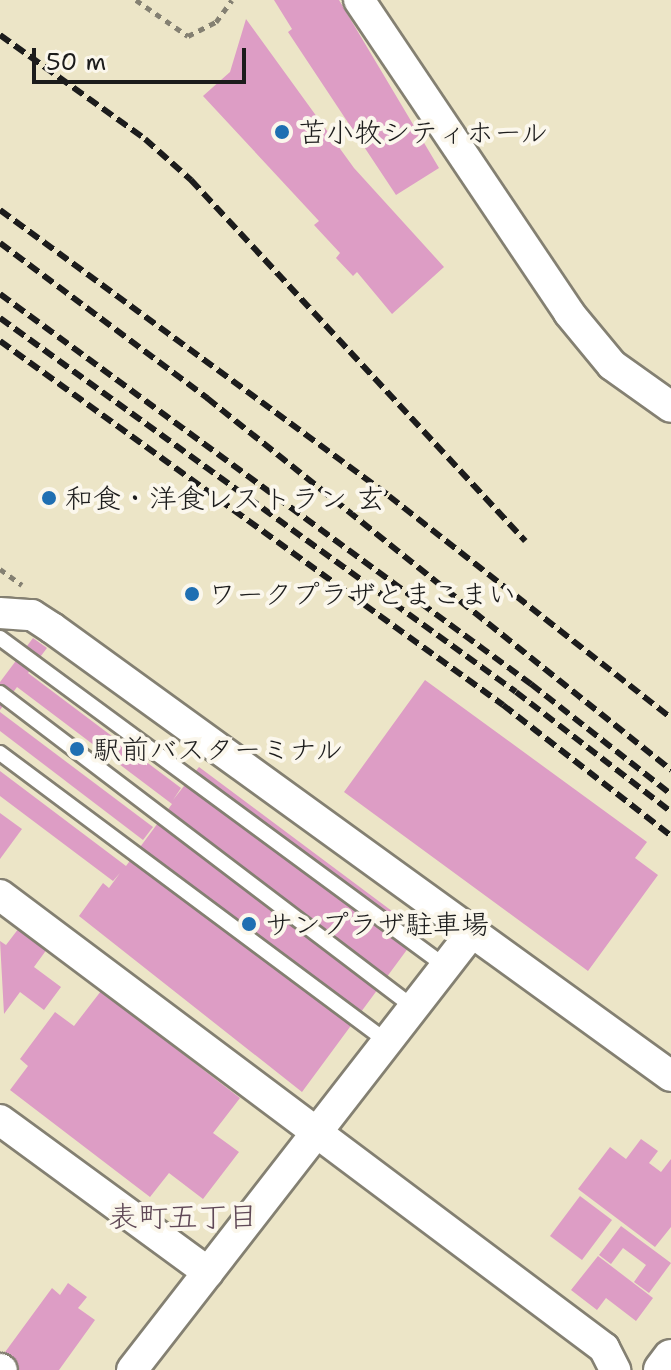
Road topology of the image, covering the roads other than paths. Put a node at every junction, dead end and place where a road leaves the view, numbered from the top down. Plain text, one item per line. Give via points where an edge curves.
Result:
1 (359, 0) edge
2 (671, 407) edge
3 (0, 613) edge
4 (0, 638) edge
5 (0, 693) edge
6 (0, 753) edge
7 (0, 895) edge
8 (473, 931) junction
9 (445, 966) junction
10 (413, 1007) junction
11 (386, 1041) junction
12 (671, 1076) edge
13 (0, 1120) edge
14 (315, 1133) junction
15 (208, 1272) junction
16 (671, 1358) edge
17 (132, 1370) edge
18 (615, 1370) edge
19 (662, 1370) edge

1 - 2 street via 569,313 612,365
3 - 8 street via 32,615
4 - 9 lane
5 - 10 lane
6 - 11 lane
7 - 14 street
8 - 9 street
8 - 12 street
9 - 10 street
10 - 11 street
11 - 14 street
13 - 15 street
14 - 15 street
14 - 18 street via 604,1348
15 - 17 street
16 - 19 street

